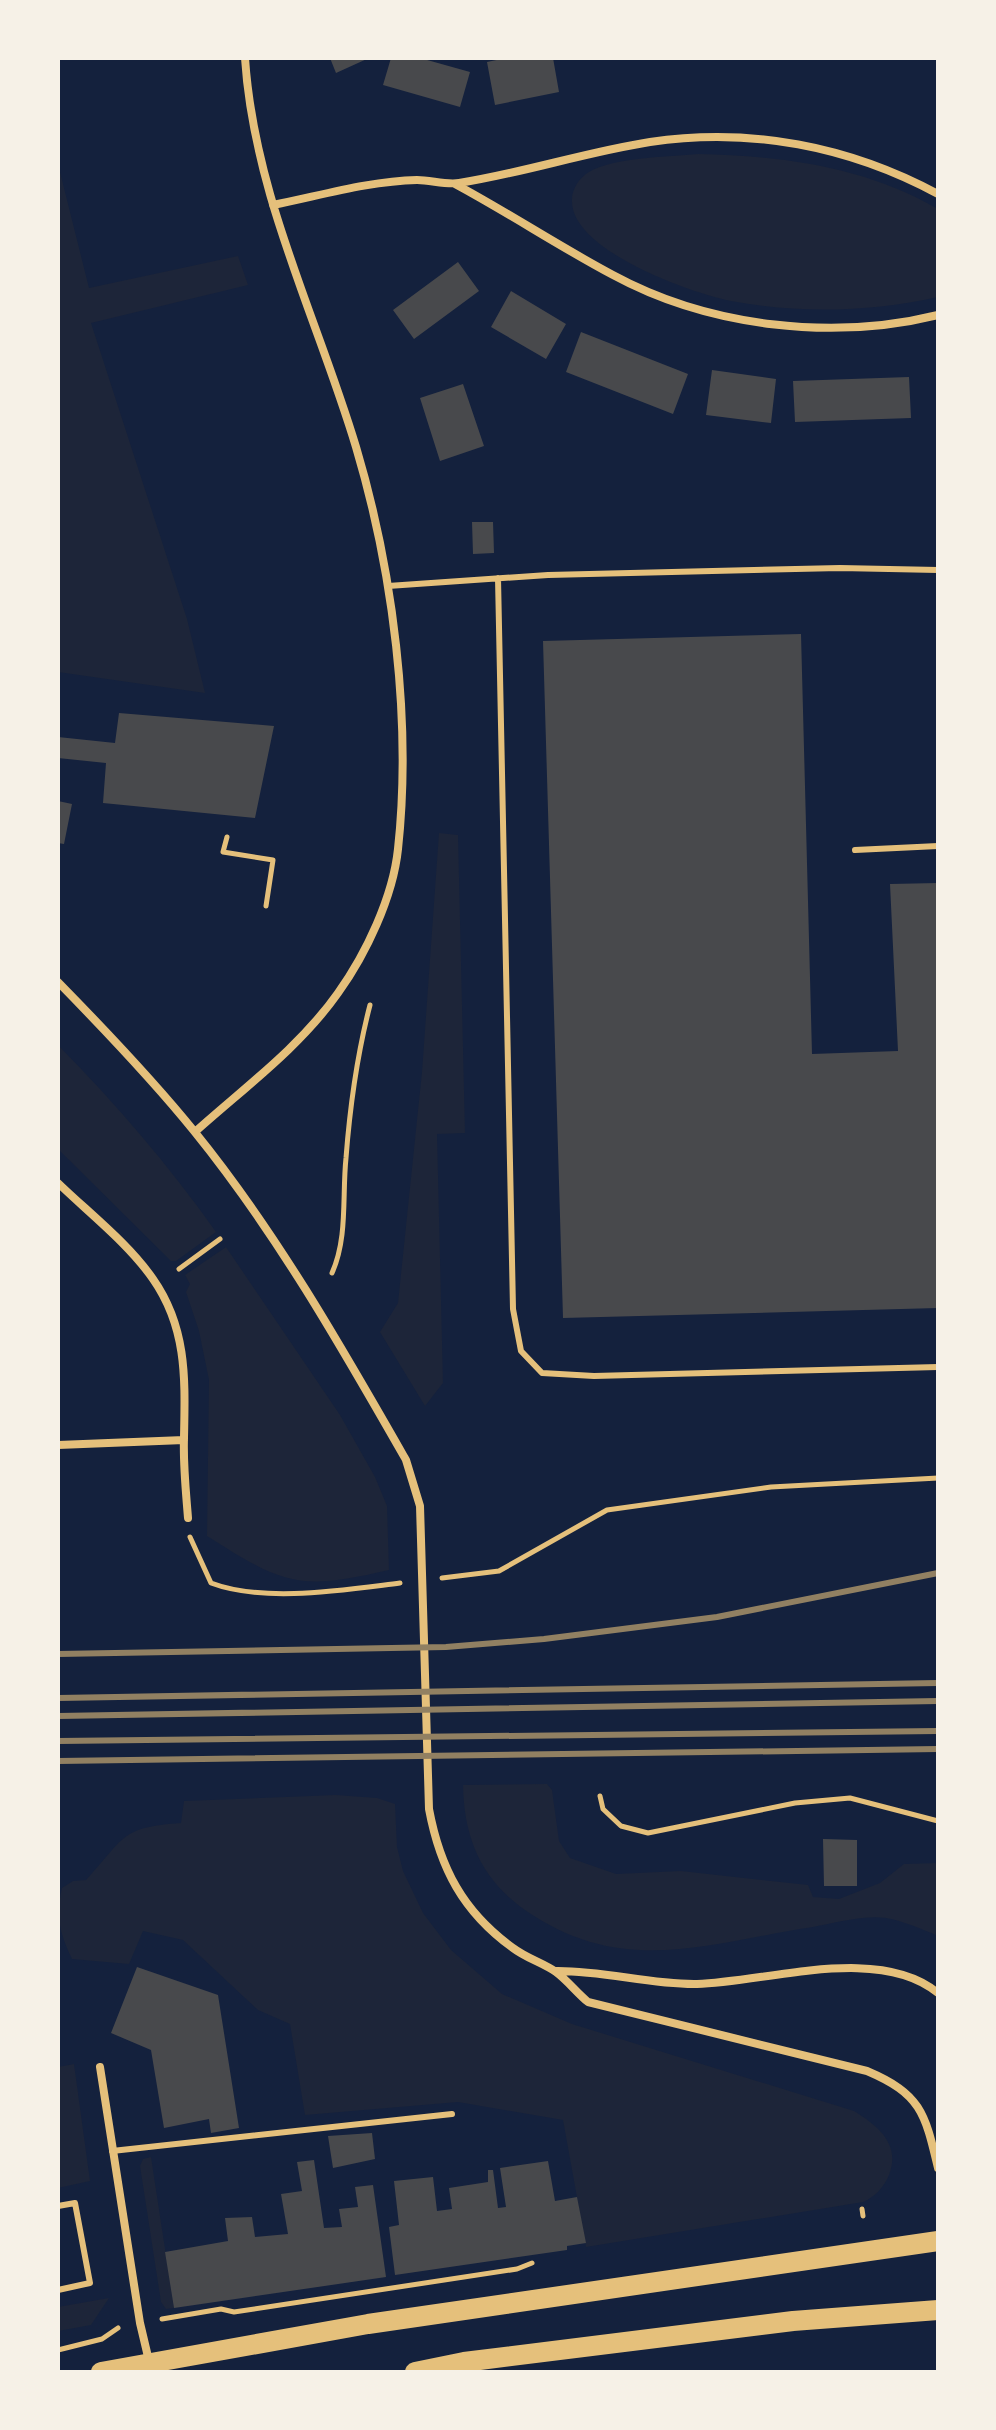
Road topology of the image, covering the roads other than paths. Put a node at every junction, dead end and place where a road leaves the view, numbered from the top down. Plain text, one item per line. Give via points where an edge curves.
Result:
1 (245, 58) edge
2 (455, 183) junction
3 (938, 194) edge
4 (273, 205) junction
5 (938, 315) edge
6 (938, 570) edge
7 (498, 578) junction
8 (388, 586) junction
9 (938, 846) edge
10 (855, 850) dead end
11 (58, 982) edge
12 (195, 1132) junction
13 (58, 1183) edge
14 (938, 1367) edge
15 (184, 1440) junction
16 (58, 1445) edge
17 (188, 1518) road end
18 (555, 1971) junction
19 (938, 1993) edge
20 (100, 2067) dead end
21 (452, 2114) dead end
22 (112, 2151) junction
23 (938, 2168) edge
24 (58, 2206) edge
25 (938, 2241) edge
26 (58, 2290) edge
27 (938, 2310) edge
28 (149, 2362) junction
29 (101, 2372) edge
30 (415, 2372) edge

1 - 4 street
2 - 3 street via 651,142 752,138 829,150
2 - 4 street via 379,184
2 - 5 street via 614,276 726,317 852,327
4 - 8 street via 355,445
6 - 7 lane
7 - 8 lane
7 - 14 lane via 513,1309 521,1351 542,1373 594,1376
8 - 12 street via 400,782 398,851 383,903 338,993 295,1043
9 - 10 lane
11 - 12 street
12 - 18 street via 254,1212 406,1460 420,1506 429,1809 436,1848 468,1908 512,1948
13 - 15 street via 144,1268 168,1305 187,1390
15 - 16 street
15 - 17 street
18 - 19 street via 588,1970 695,1984 869,1968 913,1978
18 - 23 street via 588,2002 894,2082 925,2114
20 - 22 street
21 - 22 lane
22 - 28 street
24 - 26 lane via 75,2203 90,2283
25 - 28 main road via 368,2324
27 - 30 main road via 793,2321
28 - 29 main road

